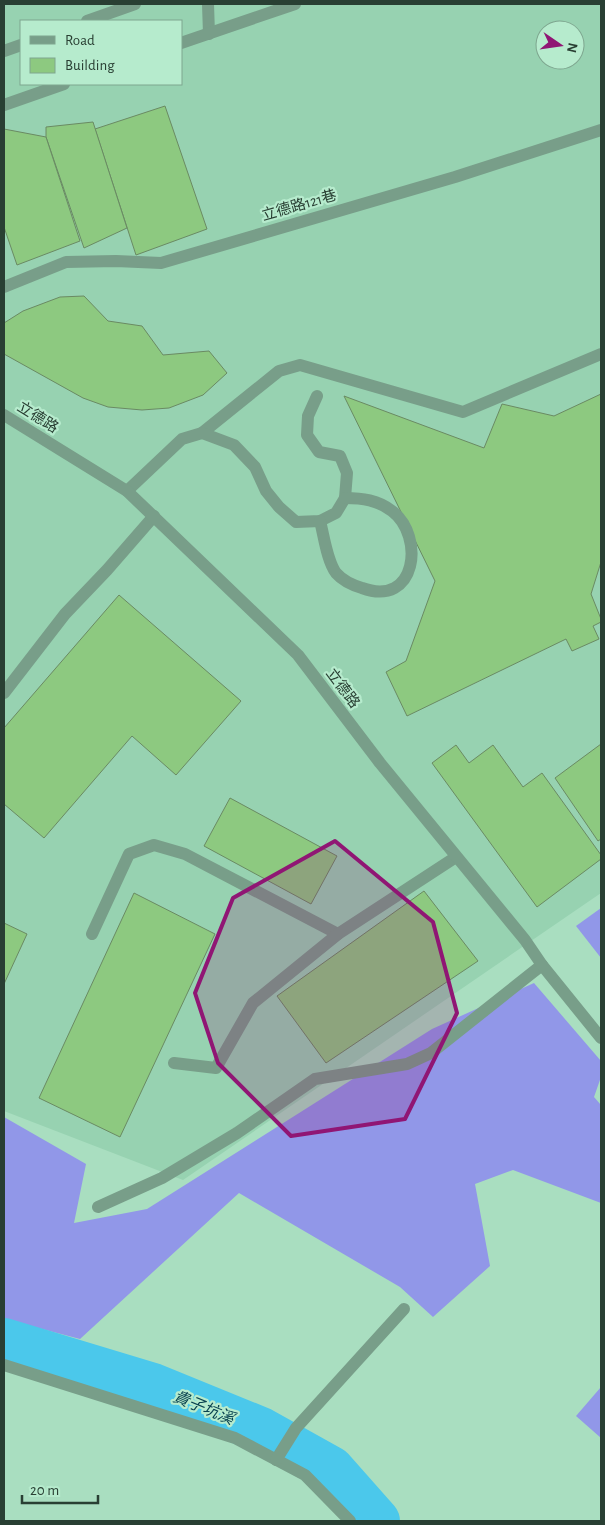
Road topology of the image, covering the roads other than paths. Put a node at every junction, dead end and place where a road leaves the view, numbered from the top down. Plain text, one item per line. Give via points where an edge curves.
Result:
1 (135, 4) edge
2 (208, 4) edge
3 (295, 4) edge
4 (90, 20) edge
5 (209, 34) junction
6 (182, 43) edge
7 (20, 45) edge
8 (4, 51) edge
9 (61, 85) edge
10 (4, 105) edge
11 (601, 130) edge
12 (4, 287) edge
13 (601, 354) edge
14 (317, 396) dead end
15 (4, 415) edge
16 (202, 433) junction
17 (127, 491) junction
18 (345, 498) junction
19 (154, 516) junction
20 (320, 522) junction
21 (4, 692) edge
22 (456, 856) junction
23 (92, 934) dead end
24 (338, 934) junction
25 (542, 965) junction
26 (601, 1038) edge
27 (174, 1063) dead end
28 (98, 1207) dead end
29 (404, 1309) dead end
30 (4, 1365) edge
31 (276, 1460) junction
32 (350, 1521) edge

1 - 4 street
2 - 5 street
3 - 5 street
5 - 6 street
7 - 8 street
9 - 10 street
11 - 12 street, 立德路121巷 via 455,177 161,263 116,260 66,262
13 - 16 street via 462,412 300,364 280,371
14 - 18 street via 308,416 307,435 319,452 340,456 347,473
15 - 17 street, 立德路
16 - 17 street via 182,439
16 - 20 street via 234,445 255,467 278,507 296,522
17 - 19 street, 立德路
18 - 20 street via 336,513
18 - 20 street via 364,498 380,504 404,524 412,546 411,562 407,577 395,589 381,592 366,590 348,583 335,572
19 - 21 street via 65,614
19 - 22 street, 立德路 via 298,655
22 - 24 street
22 - 25 street, 立德路
23 - 24 street via 129,854 154,845 184,854
24 - 27 street via 253,1003 216,1068
25 - 26 street, 立德路
25 - 28 street via 431,1053 407,1064 315,1079 229,1138 162,1178
29 - 31 street via 296,1428
30 - 31 street via 235,1438
31 - 32 street via 305,1475

